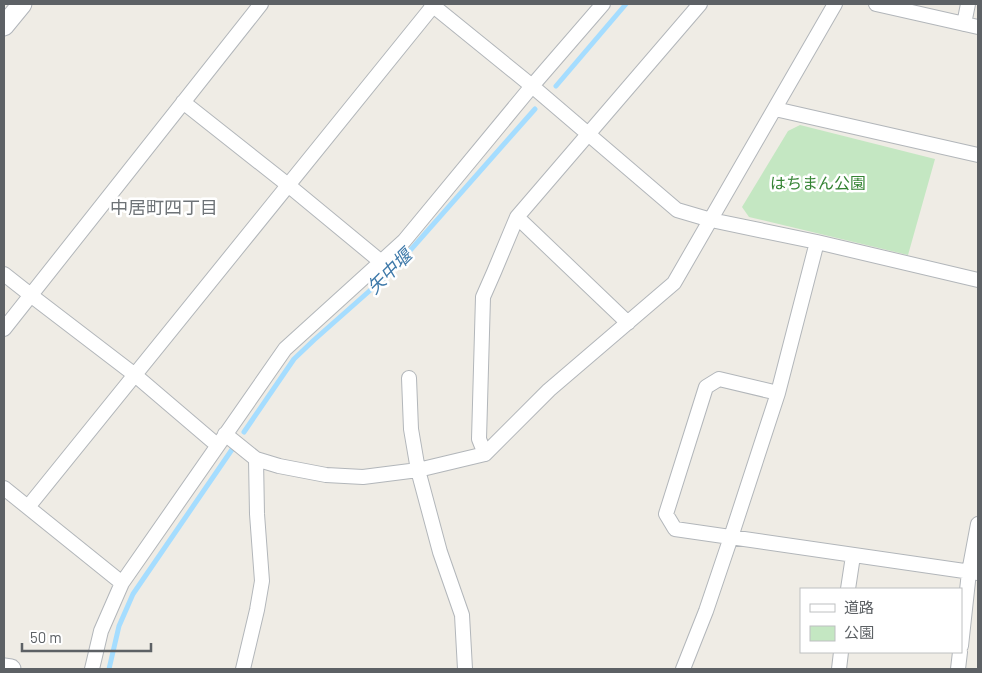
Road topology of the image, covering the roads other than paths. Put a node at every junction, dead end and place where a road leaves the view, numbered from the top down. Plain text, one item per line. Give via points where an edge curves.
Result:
1 (22, 4) edge
2 (261, 4) edge
3 (603, 4) edge
4 (700, 4) edge
5 (836, 4) edge
6 (876, 4) edge
7 (968, 4) edge
8 (432, 5) edge
9 (964, 24) junction
10 (4, 26) edge
11 (978, 27) edge
12 (532, 86) junction
13 (183, 102) junction
14 (775, 109) junction
15 (588, 134) junction
16 (978, 155) edge
17 (288, 185) junction
18 (516, 217) junction
19 (711, 220) junction
20 (817, 242) junction
21 (380, 261) junction
22 (4, 274) edge
23 (978, 280) edge
24 (30, 295) junction
25 (628, 323) junction
26 (4, 329) edge
27 (135, 375) junction
28 (409, 378) dead end
29 (778, 393) junction
30 (221, 440) junction
31 (485, 454) junction
32 (256, 459) junction
33 (418, 470) junction
34 (4, 488) edge
35 (28, 507) junction
36 (978, 524) edge
37 (731, 537) junction
38 (852, 556) junction
39 (974, 573) edge
40 (122, 583) junction
41 (848, 588) edge
42 (962, 640) edge
43 (841, 653) edge
44 (960, 653) edge
45 (4, 668) edge
46 (12, 669) edge
47 (92, 669) edge
48 (243, 669) edge
49 (465, 669) edge
50 (683, 669) edge
51 (839, 669) edge
52 (958, 669) edge

1 - 10 street
2 - 13 street
3 - 12 street
4 - 15 street
5 - 14 street
6 - 9 street
7 - 9 street
8 - 12 street
8 - 17 street
9 - 11 street
12 - 15 street
12 - 21 street via 404,241
13 - 17 street
13 - 24 street
14 - 16 street
14 - 19 street
15 - 18 street
15 - 19 street via 677,210
17 - 21 street
17 - 27 street
18 - 25 street
18 - 31 street via 483,297 479,438
19 - 20 street
19 - 25 street via 674,283
20 - 23 street
20 - 29 street
21 - 30 street via 285,349
22 - 24 street
24 - 26 street
24 - 27 street
25 - 31 street via 549,390
27 - 30 street
27 - 35 street
28 - 33 street
29 - 37 street
29 - 37 street via 719,379 706,387 666,514 675,530
30 - 32 street
30 - 40 street
31 - 33 street
32 - 33 street via 326,475 363,477
32 - 48 street via 262,581
33 - 49 street via 440,552 462,616
34 - 35 street
35 - 40 street
36 - 39 street
37 - 38 street
37 - 50 street
38 - 39 street
38 - 41 street
39 - 42 street
40 - 47 street via 101,631
43 - 51 street
44 - 52 street
45 - 46 street

